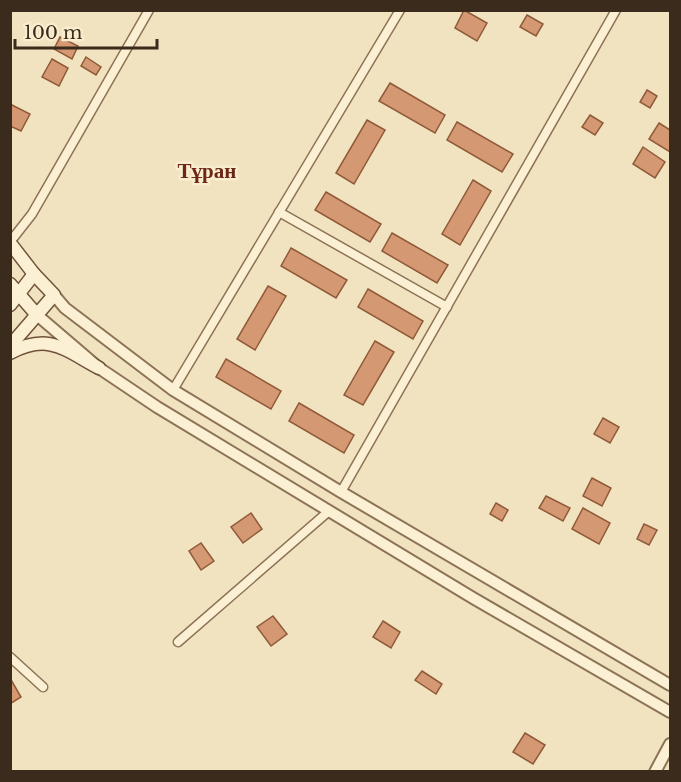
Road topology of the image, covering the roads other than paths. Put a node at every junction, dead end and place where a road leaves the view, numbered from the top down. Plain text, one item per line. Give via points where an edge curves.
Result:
1 (149, 10) edge
2 (400, 10) edge
3 (616, 10) edge
4 (279, 212) junction
5 (10, 242) edge
6 (34, 274) junction
7 (10, 284) edge
8 (19, 294) junction
9 (54, 295) junction
10 (10, 305) edge
11 (447, 307) junction
12 (37, 315) junction
13 (10, 346) edge
14 (10, 353) edge
15 (99, 368) junction
16 (173, 390) junction
17 (341, 492) junction
18 (329, 511) junction
19 (178, 642) dead end
20 (10, 657) edge
21 (670, 685) edge
22 (43, 687) dead end
23 (669, 713) edge
24 (670, 744) edge
25 (655, 771) edge

1 - 5 street via 32,214
2 - 4 street
3 - 11 street
4 - 11 street
4 - 16 street
5 - 6 main road
6 - 8 main road
6 - 9 main road
7 - 8 main road
8 - 10 main road
8 - 12 main road
9 - 12 main road
9 - 16 street via 65,308
11 - 17 street
12 - 13 main road
12 - 15 street
14 - 15 main road via 36,342 54,345
15 - 18 street
16 - 17 street
17 - 21 street
18 - 19 street
18 - 23 street
20 - 22 street
24 - 25 street

